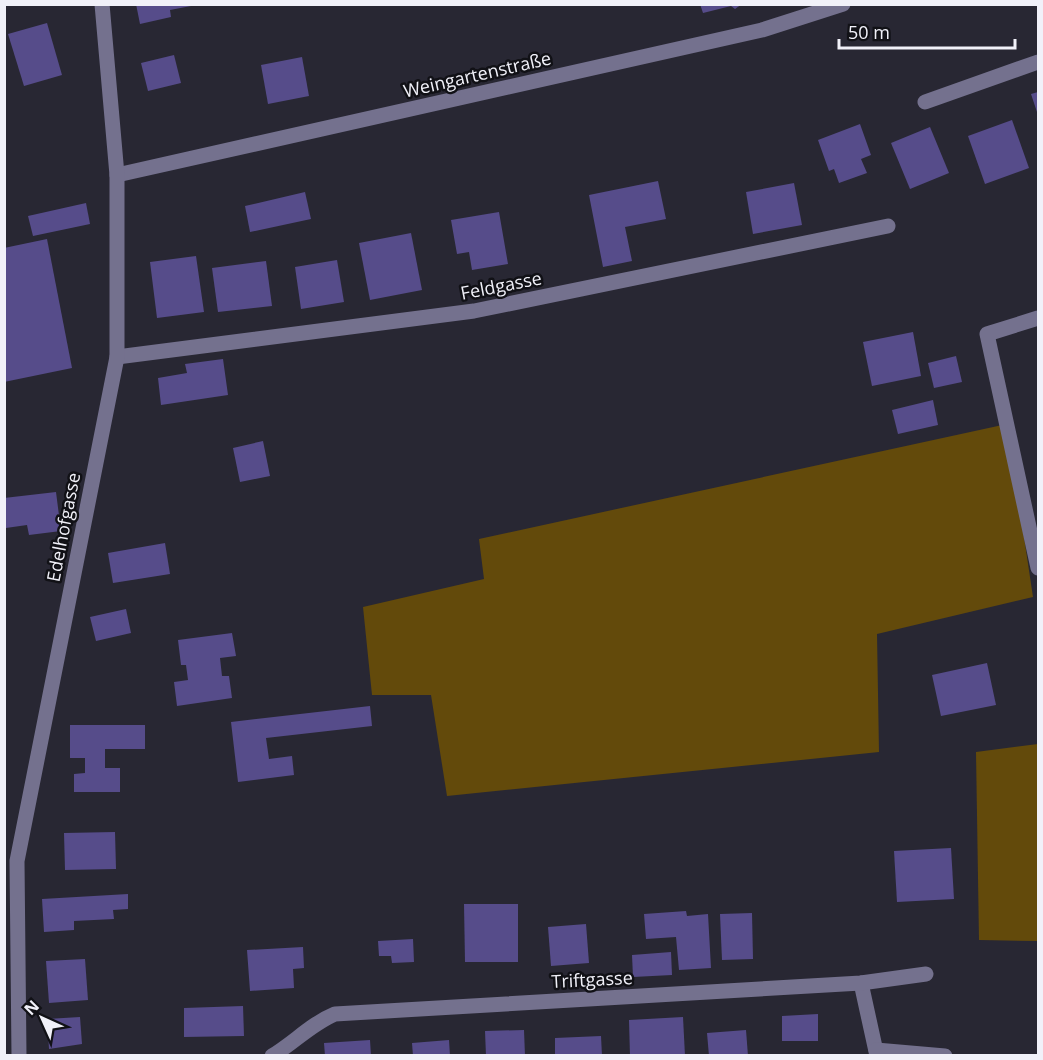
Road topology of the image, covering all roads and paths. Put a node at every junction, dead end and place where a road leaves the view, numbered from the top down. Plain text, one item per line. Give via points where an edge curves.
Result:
1 (102, 4) edge
2 (843, 4) edge
3 (1038, 62) edge
4 (925, 102) dead end
5 (117, 175) junction
6 (888, 226) dead end
7 (1038, 318) edge
8 (117, 357) junction
9 (1038, 568) edge
10 (926, 974) dead end
11 (861, 983) junction
12 (877, 1053) edge
13 (19, 1056) edge
14 (272, 1056) edge
15 (945, 1056) edge

1 - 5 street, Edelhofgasse
2 - 5 street, Weingartenstraße via 762,30
3 - 4 street
5 - 8 street, Edelhofgasse
6 - 8 street, Feldgasse via 474,311
7 - 9 street via 987,334
8 - 13 street, Edelhofgasse via 17,861
10 - 11 street, Triftgasse
11 - 12 street
11 - 14 street, Triftgasse via 335,1014 316,1022
12 - 15 street

